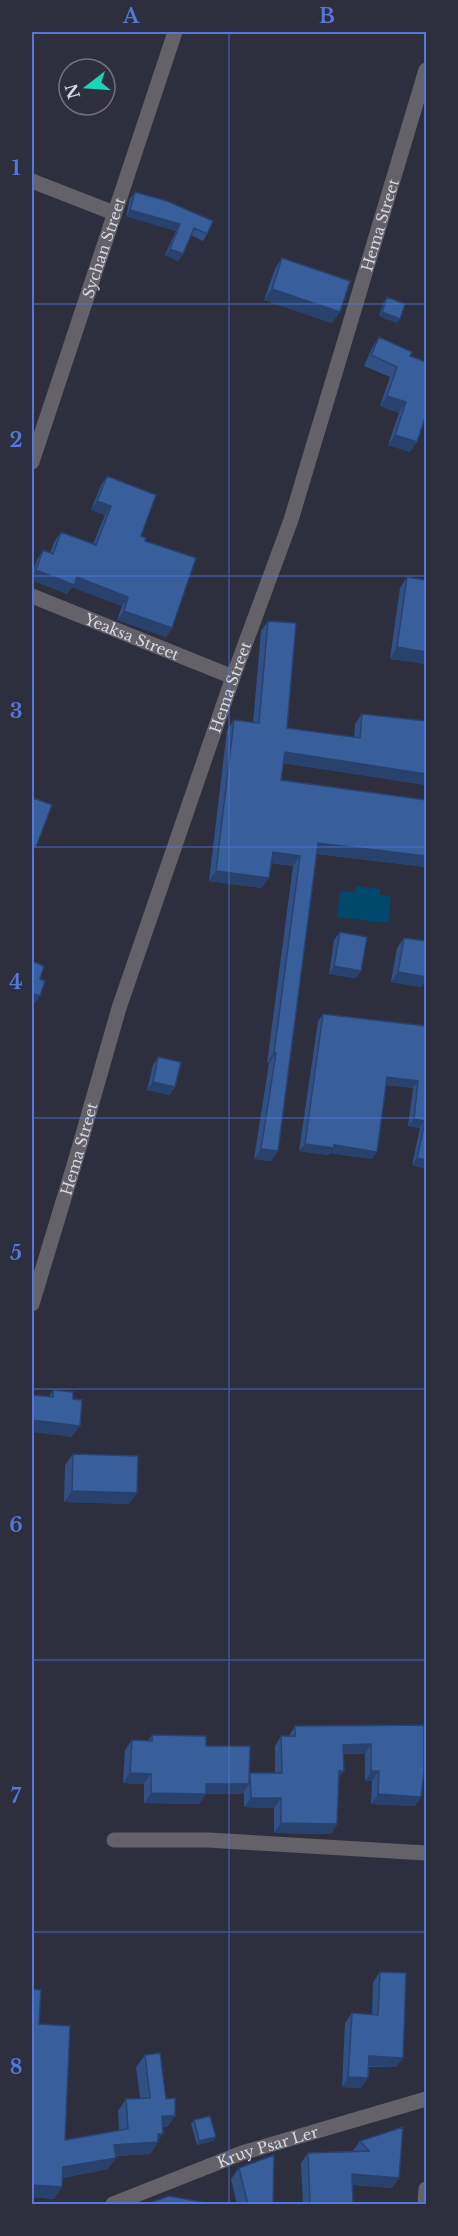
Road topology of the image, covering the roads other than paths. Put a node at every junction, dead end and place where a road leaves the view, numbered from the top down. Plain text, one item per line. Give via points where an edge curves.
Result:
1 (175, 32) edge
2 (426, 70) edge
3 (32, 181) edge
4 (114, 213) junction
5 (32, 462) edge
6 (32, 596) edge
7 (233, 677) junction
8 (32, 1304) edge
9 (114, 1840) dead end
10 (426, 1854) edge
11 (426, 2099) edge
12 (426, 2189) edge
13 (113, 2205) edge
14 (425, 2205) edge

1 - 4 street, Sychan Street
2 - 7 street, Hema Street via 291,520
3 - 4 street
4 - 5 street, Sychan Street
6 - 7 street, Yeaksa Street
7 - 8 street, Hema Street via 120,1008
9 - 10 street via 208,1840
11 - 13 street, Kruy Psar Ler via 242,2153
12 - 14 street

